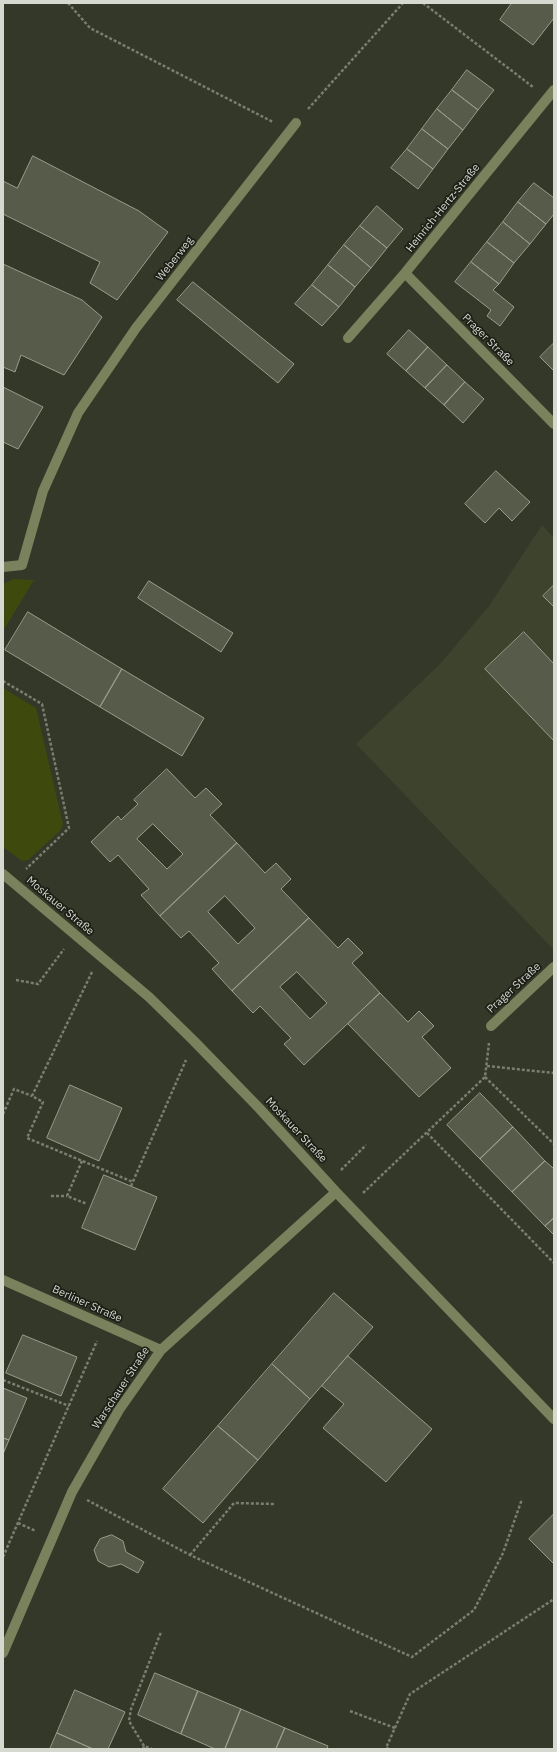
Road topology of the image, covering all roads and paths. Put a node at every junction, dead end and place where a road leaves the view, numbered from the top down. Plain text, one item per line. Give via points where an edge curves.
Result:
1 (68, 3) edge
2 (403, 3) edge
3 (423, 3) edge
4 (554, 90) edge
5 (547, 99) junction
6 (293, 127) junction
7 (405, 273) junction
8 (348, 338) dead end
9 (554, 424) edge
10 (3, 567) edge
11 (3, 681) edge
12 (3, 874) edge
13 (12, 881) junction
14 (75, 934) junction
15 (100, 955) junction
16 (554, 967) edge
17 (16, 980) dead end
18 (491, 1026) joint
19 (194, 1041) junction
20 (487, 1066) junction
21 (554, 1073) edge
22 (485, 1077) junction
23 (32, 1096) junction
24 (3, 1114) edge
25 (428, 1132) junction
26 (554, 1144) edge
27 (366, 1145) dead end
28 (82, 1160) junction
29 (132, 1182) junction
30 (328, 1182) junction
31 (131, 1186) dead end
32 (336, 1192) junction
33 (51, 1196) dead end
34 (67, 1196) junction
35 (87, 1204) dead end
36 (349, 1206) junction
37 (554, 1263) edge
38 (3, 1280) edge
39 (104, 1324) junction
40 (161, 1350) junction
41 (3, 1380) edge
42 (69, 1406) junction
43 (554, 1419) edge
44 (72, 1492) junction
45 (522, 1499) dead end
46 (275, 1504) dead end
47 (190, 1555) junction
48 (3, 1556) edge
49 (554, 1599) edge
50 (161, 1632) dead end
51 (3, 1653) edge
52 (350, 1711) dead end
53 (395, 1728) junction
54 (143, 1747) edge
55 (152, 1749) edge
56 (389, 1749) edge

1 - 6 path via 90,28
2 - 6 path
3 - 5 path
4 - 5 street, Heinrich-Hertz-Straße
5 - 7 street, Heinrich-Hertz-Straße
6 - 10 street, Weberweg via 136,328 78,413 43,491 22,565
7 - 8 street, Heinrich-Hertz-Straße
7 - 9 street, Prager Straße
11 - 13 path via 42,704 69,828
12 - 13 street, Moskauer Straße
13 - 14 street, Moskauer Straße
14 - 15 street, Moskauer Straße
14 - 17 path via 38,984
15 - 19 street, Moskauer Straße via 149,997
15 - 23 path
16 - 18 street, Prager Straße
18 - 20 path
19 - 29 path
19 - 30 street, Moskauer Straße
20 - 21 path
20 - 22 path
22 - 25 path
22 - 26 path
23 - 24 path via 14,1089
23 - 28 path via 43,1102 27,1138
25 - 36 path
25 - 37 path
27 - 30 path
28 - 29 path
28 - 34 path
29 - 31 path
30 - 32 street, Moskauer Straße
32 - 36 street, Moskauer Straße
32 - 40 street, Warschauer Straße
33 - 34 path
34 - 35 path
36 - 43 street, Moskauer Straße
38 - 39 street, Berliner Straße
39 - 40 street, Berliner Straße
39 - 42 path
40 - 44 street, Warschauer Straße via 119,1410
41 - 42 path
42 - 48 path
44 - 47 path
44 - 51 street, Warschauer Straße
45 - 47 path via 503,1553 474,1610 412,1657
46 - 47 path via 234,1503
49 - 53 path via 410,1694
50 - 54 path via 128,1721
52 - 53 path
53 - 56 path via 386,1748
54 - 55 path

